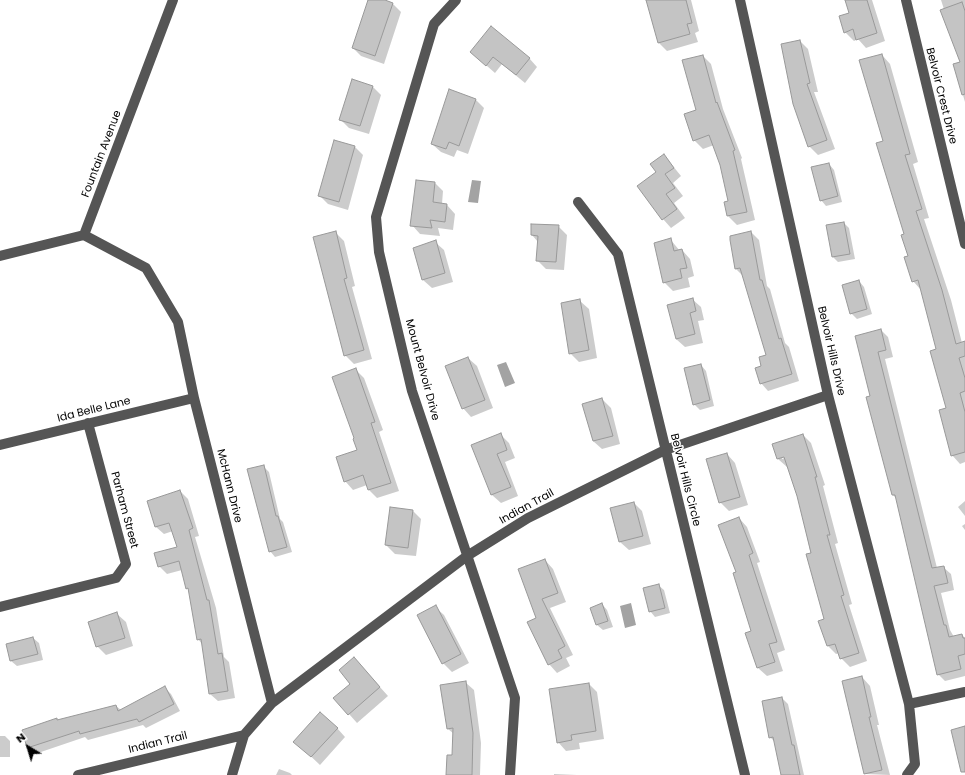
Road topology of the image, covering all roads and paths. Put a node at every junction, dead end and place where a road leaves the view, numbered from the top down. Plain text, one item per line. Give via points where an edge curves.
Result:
1 (173, 0) edge
2 (456, 0) edge
3 (740, 0) edge
4 (906, 0) edge
5 (578, 202) dead end
6 (84, 235) junction
7 (965, 244) edge
8 (0, 256) edge
9 (828, 395) junction
10 (194, 398) junction
11 (88, 423) junction
12 (0, 445) edge
13 (665, 450) junction
14 (467, 556) junction
15 (0, 607) edge
16 (965, 692) edge
17 (272, 703) junction
18 (909, 704) junction
19 (244, 735) junction
20 (78, 775) edge
21 (232, 775) edge
22 (510, 775) edge
23 (745, 775) edge
24 (907, 775) edge

1 - 6 street, Fountain Avenue
2 - 14 street, Mount Belvoir Drive via 434,24 376,217 379,252 412,391
3 - 9 street, Belvoir Hills Drive
4 - 7 street, Belvoir Crest Drive
5 - 13 street, Belvoir Hills Circle via 618,254
6 - 8 street
6 - 10 street, McHann Drive via 146,268 178,322
9 - 13 street, Indian Trail
9 - 18 street, Belvoir Hills Drive
10 - 11 street, Ida Belle Lane
10 - 17 street, McHann Drive
11 - 12 street, Ida Belle Lane
11 - 15 street, Parham Street via 126,564 116,578
13 - 14 street, Indian Trail via 528,518
13 - 23 street, Belvoir Hills Circle
14 - 17 street, Indian Trail
14 - 22 street, Mount Belvoir Drive via 515,698
16 - 18 street
17 - 19 street
18 - 24 street via 915,764
19 - 20 street, Indian Trail
19 - 21 street

